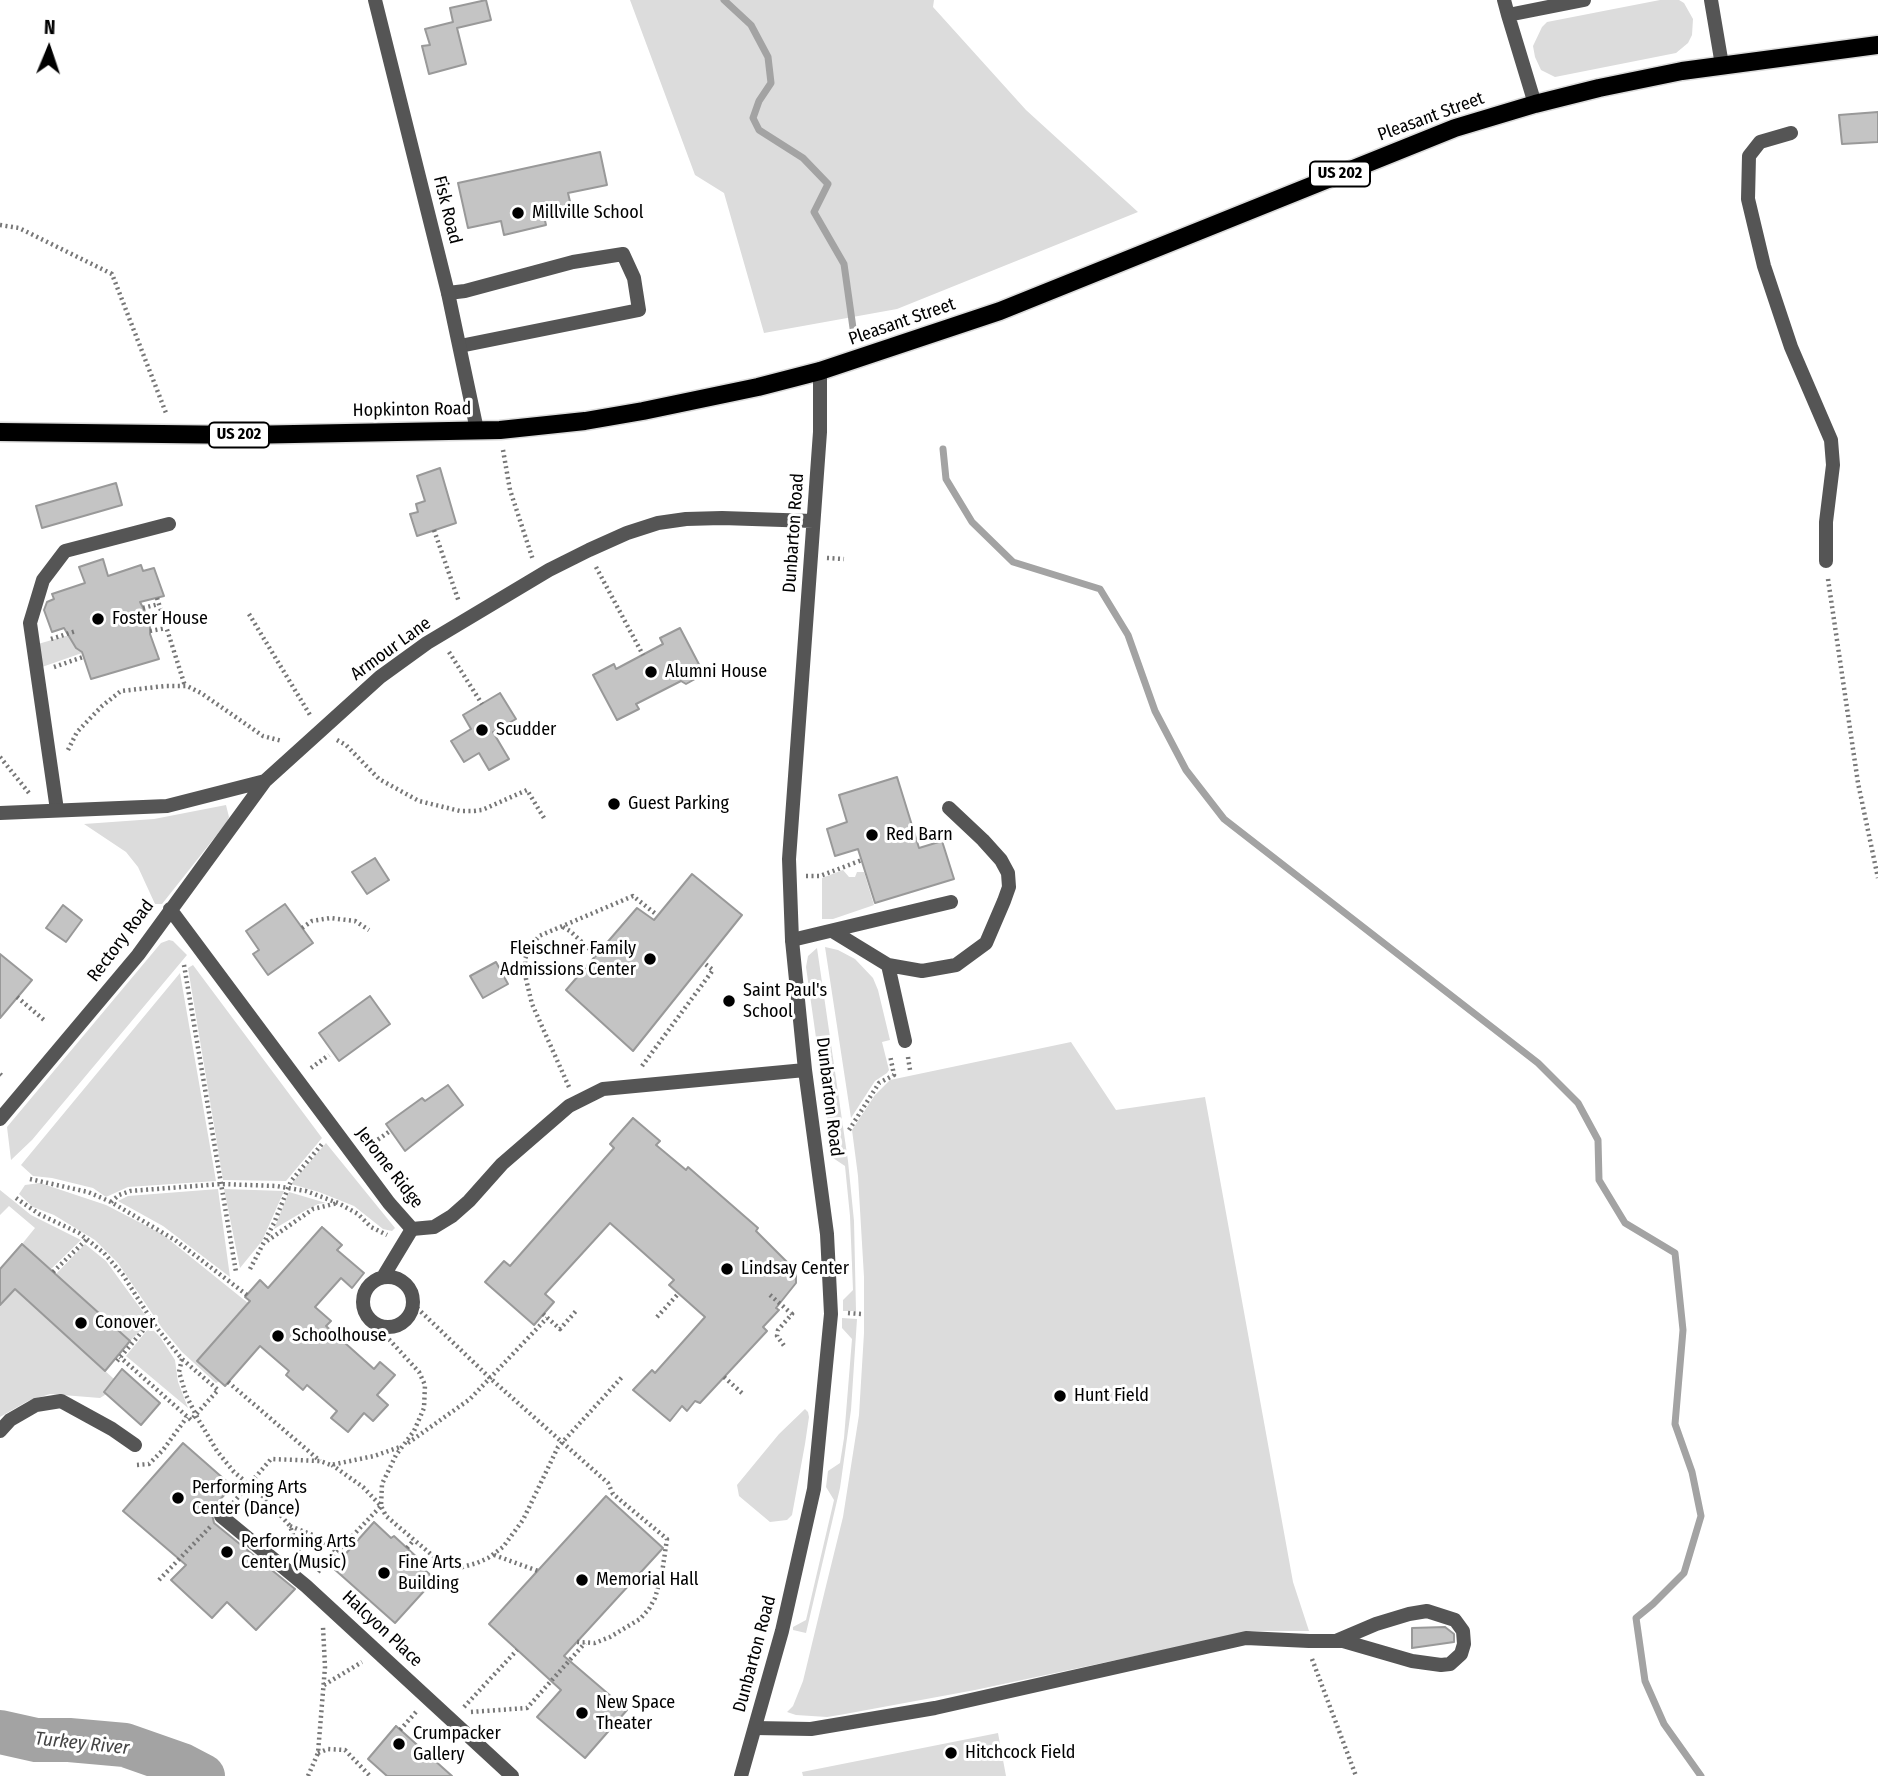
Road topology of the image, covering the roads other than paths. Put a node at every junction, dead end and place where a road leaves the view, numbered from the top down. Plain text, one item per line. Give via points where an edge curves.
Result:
1 (375, 0) edge
2 (1504, 0) edge
3 (1584, 0) edge
4 (1711, 0) edge
5 (1508, 15) junction
6 (1878, 45) edge
7 (1722, 65) junction
8 (1535, 104) junction
9 (1791, 133) dead end
10 (448, 293) junction
11 (460, 346) junction
12 (820, 371) junction
13 (477, 430) junction
14 (0, 432) edge
15 (813, 521) junction
16 (169, 524) dead end
17 (1826, 561) road end
18 (265, 781) junction
19 (949, 808) dead end
20 (57, 810) junction
21 (0, 813) edge
22 (951, 902) dead end
23 (170, 909) junction
24 (834, 932) junction
25 (792, 940) junction
26 (888, 965) junction
27 (905, 1041) dead end
28 (805, 1070) junction
29 (0, 1119) edge
30 (412, 1229) junction
31 (383, 1276) junction
32 (0, 1431) edge
33 (135, 1445) dead end
34 (221, 1516) road end
35 (1336, 1641) junction
36 (755, 1728) junction
37 (512, 1776) edge
38 (741, 1776) edge

1 - 10 street, Fisk Road
2 - 5 street
3 - 5 street
4 - 7 street
5 - 8 street
6 - 7 main road, Pleasant Street / US 202
7 - 8 main road, Pleasant Street / US 202
8 - 12 main road, Pleasant Street / US 202 via 1455,128 1000,311
9 - 17 street via 1760,142 1749,156 1748,199 1791,347 1831,440
10 - 11 street, Fisk Road
10 - 11 street via 623,254 634,278 639,310
11 - 13 street, Fisk Road
12 - 13 main road, Hopkinton Road / US 202 via 596,419
12 - 15 street, Dunbarton Road
13 - 14 main road, Hopkinton Road / US 202
15 - 18 street, Armour Lane via 686,519 658,523 589,550 439,636 380,677
15 - 25 street, Dunbarton Road via 789,859
16 - 20 street via 65,551 43,579 30,623
18 - 20 street, Armour Lane via 167,806
18 - 23 street, Rectory Road
19 - 26 street via 1001,860 1008,873 1004,901 986,943 956,965 922,971
20 - 21 street, Armour Lane
22 - 24 street
23 - 29 street, Rectory Road via 138,955
23 - 30 street, Jerome Ridge
24 - 25 street
24 - 26 street
25 - 28 street, Dunbarton Road
26 - 27 street
28 - 30 street, Jerome Ridge via 603,1089 576,1102 502,1164 452,1216 434,1227
28 - 36 street, Dunbarton Road via 827,1234 831,1314 814,1489
30 - 31 street
31 - 31 street via 368,1285 364,1311 381,1327 397,1326 410,1316 412,1292 401,1280
32 - 33 street via 36,1405 61,1401
34 - 37 street, Halcyon Place via 308,1583
35 - 35 street via 1432,1665 1450,1664 1464,1644 1463,1631 1455,1620 1427,1611 1376,1624
35 - 36 street via 1246,1638 935,1708 811,1729
36 - 38 street, Dunbarton Road

